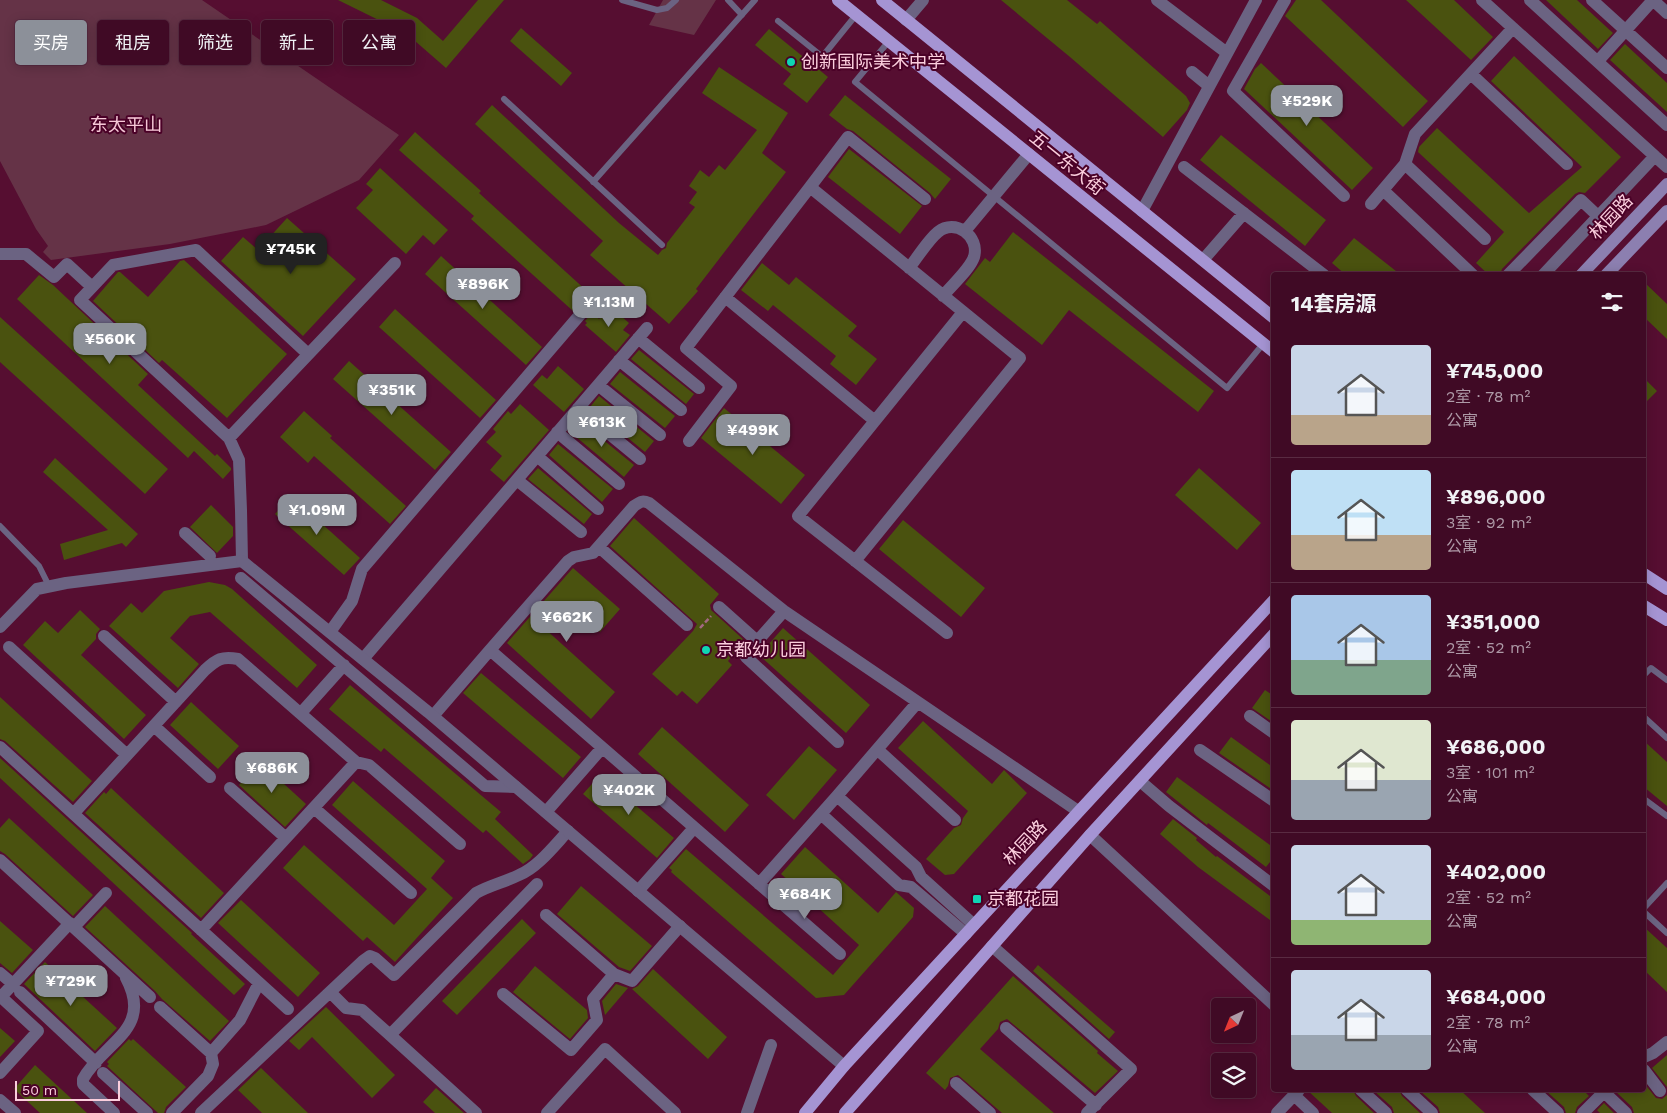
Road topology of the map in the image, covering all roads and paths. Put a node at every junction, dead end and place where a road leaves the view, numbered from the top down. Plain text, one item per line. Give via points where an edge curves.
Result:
1 (622, 0) edge
2 (676, 0) edge
3 (728, 0) edge
4 (755, 0) edge
5 (838, 0) edge
6 (882, 0) edge
7 (923, 0) edge
8 (1158, 0) edge
9 (1256, 0) edge
10 (1285, 0) edge
11 (1482, 0) edge
12 (1530, 0) edge
13 (1592, 0) edge
14 (1653, 0) edge
15 (1667, 13) edge
16 (856, 14) junction
17 (742, 15) junction
18 (906, 20) junction
19 (778, 21) dead end
20 (1514, 28) junction
21 (1626, 31) junction
22 (889, 42) junction
23 (1227, 53) junction
24 (822, 57) junction
25 (1598, 62) junction
26 (834, 66) dead end
27 (1667, 68) edge
28 (1192, 72) dead end
29 (1471, 74) junction
30 (1209, 86) junction
31 (504, 99) dead end
32 (1667, 125) edge
33 (1029, 154) junction
34 (1655, 156) junction
35 (1405, 164) junction
36 (1567, 164) dead end
37 (1184, 167) dead end
38 (1667, 167) edge
39 (593, 182) junction
40 (1667, 184) edge
41 (810, 187) junction
42 (1383, 190) junction
43 (995, 196) junction
44 (1344, 196) dead end
45 (925, 199) dead end
46 (1371, 204) dead end
47 (1667, 210) edge
48 (1142, 211) junction
49 (1244, 213) junction
50 (1599, 216) junction
51 (965, 231) junction
52 (1485, 239) dead end
53 (662, 245) dead end
54 (0, 254) edge
55 (1203, 260) junction
56 (395, 263) dead end
57 (909, 268) junction
58 (1320, 272) edge
59 (1470, 272) edge
60 (1511, 272) edge
61 (1546, 272) edge
62 (1584, 272) edge
63 (1609, 272) edge
64 (92, 288) junction
65 (596, 296) dead end
66 (943, 296) junction
67 (725, 297) junction
68 (963, 312) junction
69 (1271, 316) edge
70 (1264, 344) junction
71 (1271, 350) edge
72 (308, 354) junction
73 (619, 360) junction
74 (598, 385) junction
75 (699, 388) dead end
76 (578, 408) junction
77 (681, 410) dead end
78 (875, 421) junction
79 (557, 432) junction
80 (660, 435) dead end
81 (229, 438) junction
82 (689, 441) dead end
83 (537, 456) junction
84 (640, 459) dead end
85 (517, 480) junction
86 (619, 484) dead end
87 (598, 508) dead end
88 (0, 526) edge
89 (581, 532) dead end
90 (185, 533) dead end
91 (195, 542) junction
92 (599, 547) junction
93 (210, 556) dead end
94 (242, 560) junction
95 (855, 561) junction
96 (190, 567) junction
97 (1646, 575) edge
98 (241, 578) dead end
99 (48, 586) junction
100 (1667, 589) edge
101 (1271, 603) edge
102 (719, 607) joint
103 (1646, 607) edge
104 (784, 611) junction
105 (1667, 620) edge
106 (687, 625) joint
107 (0, 627) edge
108 (330, 632) junction
109 (947, 633) dead end
110 (104, 636) dead end
111 (1271, 637) edge
112 (757, 641) junction
113 (8, 647) dead end
114 (490, 650) junction
115 (363, 659) junction
116 (344, 665) junction
117 (1646, 674) edge
118 (1667, 680) edge
119 (176, 702) junction
120 (917, 703) junction
121 (301, 713) junction
122 (433, 716) junction
123 (1250, 716) dead end
124 (1646, 719) edge
125 (154, 726) junction
126 (1271, 731) edge
127 (1667, 738) edge
128 (838, 742) dead end
129 (0, 747) edge
130 (602, 748) junction
131 (878, 750) junction
132 (1200, 750) dead end
133 (127, 755) junction
134 (356, 762) junction
135 (210, 777) dead end
136 (1140, 781) junction
137 (516, 787) junction
138 (230, 788) dead end
139 (837, 796) junction
140 (1271, 799) edge
141 (1646, 800) edge
142 (314, 808) junction
143 (1078, 811) junction
144 (546, 812) junction
145 (74, 814) junction
146 (821, 814) junction
147 (1667, 816) edge
148 (955, 820) dead end
149 (694, 828) junction
150 (568, 831) junction
151 (1090, 835) junction
152 (286, 838) junction
153 (460, 844) dead end
154 (0, 860) edge
155 (1667, 883) edge
156 (537, 884) dead end
157 (758, 884) junction
158 (1271, 884) edge
159 (638, 891) junction
160 (106, 892) dead end
161 (410, 893) dead end
162 (1646, 908) edge
163 (1646, 912) edge
164 (546, 914) dead end
165 (72, 925) junction
166 (680, 926) junction
167 (970, 929) junction
168 (201, 930) junction
169 (1667, 933) edge
170 (992, 946) junction
171 (840, 954) dead end
172 (122, 972) junction
173 (0, 973) edge
174 (614, 974) junction
175 (259, 983) junction
176 (16, 988) junction
177 (330, 992) junction
178 (503, 994) dead end
179 (0, 996) edge
180 (150, 997) dead end
181 (1271, 1002) edge
182 (160, 1007) dead end
183 (288, 1009) dead end
184 (1006, 1028) dead end
185 (390, 1035) junction
186 (1667, 1042) edge
187 (771, 1044) dead end
188 (210, 1053) junction
189 (1646, 1056) edge
190 (844, 1066) junction
191 (100, 1068) junction
192 (0, 1073) edge
193 (1646, 1073) edge
194 (956, 1082) dead end
195 (1660, 1091) dead end
196 (1363, 1092) edge
197 (1409, 1092) edge
198 (1535, 1092) edge
199 (1604, 1092) edge
200 (1606, 1092) edge
201 (1296, 1093) edge
202 (0, 1100) edge
203 (1091, 1109) edge
204 (15, 1113) edge
205 (114, 1113) edge
206 (147, 1113) edge
207 (172, 1113) edge
208 (201, 1113) edge
209 (476, 1113) edge
210 (547, 1113) edge
211 (675, 1113) edge
212 (747, 1113) edge
213 (805, 1113) edge
214 (845, 1113) edge
215 (990, 1113) edge
216 (1277, 1113) edge
217 (1313, 1113) edge
218 (1386, 1113) edge
219 (1432, 1113) edge
220 (1558, 1113) edge
221 (1590, 1113) edge
222 (1626, 1113) edge

1 - 2 lane via 657,10 667,8
3 - 17 lane
4 - 17 lane
5 - 16 main road, 五一东大街
6 - 18 main road, 五一东大街
7 - 18 street
8 - 23 street
9 - 23 street
10 - 44 street via 1233,91
11 - 20 street
12 - 25 street
13 - 21 street
14 - 15 street
14 - 21 street
16 - 22 main road, 五一东大街
16 - 24 lane
17 - 39 lane
18 - 48 main road, 五一东大街
19 - 24 lane
20 - 29 street
20 - 34 street
21 - 25 street
21 - 27 street
22 - 33 main road, 五一东大街
22 - 43 lane via 855,82
23 - 30 street
24 - 26 lane
25 - 32 street
28 - 30 street
29 - 35 street via 1415,134
29 - 36 street
30 - 48 street
31 - 39 lane
33 - 43 street
33 - 70 main road, 五一东大街
34 - 38 street
34 - 50 street
35 - 42 street
35 - 52 street
37 - 49 street
39 - 53 lane
40 - 62 main road, 林园路
41 - 45 street via 848,138
41 - 57 street
41 - 67 street
42 - 46 street
42 - 59 street
43 - 51 street
43 - 70 lane via 1227,388
47 - 63 main road, 林园路
48 - 55 main road, 五一东大街
49 - 55 street
49 - 58 street
50 - 60 street via 1581,200
50 - 61 street
51 - 57 street via 951,227 938,232
51 - 66 street via 974,242 974,256
54 - 64 street via 26,254 54,277 67,264
55 - 69 main road, 五一东大街
56 - 72 street
57 - 66 street
64 - 72 street via 113,265 196,250
64 - 81 street via 80,300
65 - 108 street via 362,569 352,601
66 - 68 street
67 - 78 street
67 - 82 street via 686,348 731,386
68 - 78 street
68 - 95 street via 1020,358
70 - 71 main road, 五一东大街
72 - 81 street
73 - 74 street
73 - 75 street via 642,333
73 - 77 street
74 - 76 street
74 - 80 street
76 - 79 street
76 - 84 street
78 - 95 street via 798,516
79 - 83 street
79 - 86 street
81 - 94 street via 239,460
83 - 85 street
83 - 87 street
85 - 89 street
85 - 115 street
88 - 99 lane via 39,566
90 - 91 street
91 - 93 street
91 - 96 street
92 - 104 street via 634,506 644,501 650,503
92 - 106 street
92 - 114 street via 589,555 568,561
94 - 96 street
94 - 108 street
95 - 109 street
96 - 99 street
97 - 100 main road
98 - 116 street
99 - 107 street via 37,589
101 - 143 main road, 林园路
102 - 106 path via 699,629 690,622
102 - 112 street
103 - 105 main road
104 - 112 street
104 - 120 street
108 - 115 street
110 - 119 street
111 - 136 main road
112 - 128 street via 746,657
113 - 133 street
114 - 122 street
114 - 130 street
115 - 122 street
116 - 121 street
116 - 137 street via 485,786
117 - 118 lane via 1651,668
119 - 121 street via 214,662 228,657 238,660
119 - 125 street
120 - 131 street
120 - 143 street
121 - 134 street
122 - 137 street
123 - 126 street
124 - 127 lane
125 - 133 street
125 - 135 street
129 - 145 street
130 - 144 street
130 - 149 street
131 - 139 street
131 - 148 street
132 - 140 street
133 - 145 street
134 - 142 street
134 - 153 street via 369,764
136 - 151 main road
136 - 158 street
137 - 144 street
138 - 152 street
139 - 146 street
139 - 167 street via 916,867 921,877
141 - 147 lane
142 - 152 street
142 - 161 street
143 - 167 main road, 林园路
144 - 150 street
145 - 168 street
146 - 157 street
146 - 167 street via 899,885 911,887
149 - 157 street
149 - 159 street
150 - 159 street
150 - 177 street via 521,875 476,892 394,975 370,956
151 - 170 main road
151 - 181 street
152 - 168 street
154 - 165 street
155 - 162 lane
156 - 185 street
157 - 171 street
159 - 166 street
160 - 165 street
163 - 169 lane
164 - 174 street
165 - 172 street
165 - 176 street
166 - 174 street via 632,981
166 - 190 street
167 - 190 main road, 林园路
168 - 175 street
170 - 203 street via 1131,1069
170 - 214 main road
172 - 180 street
172 - 191 street via 133,996 134,1008 126,1030
173 - 176 street
174 - 178 street via 593,999 597,1020 571,1050
175 - 183 street
175 - 188 street via 240,1020
176 - 179 street
176 - 191 street
177 - 185 street via 346,1008 362,1010
177 - 208 street
179 - 192 street via 38,1031
182 - 188 street
184 - 203 street
185 - 209 street
186 - 189 street
187 - 212 street
188 - 207 street via 213,1064 208,1076
190 - 213 main road, 林园路
191 - 205 street via 86,1074 83,1084
191 - 206 street
193 - 195 street
194 - 215 street
196 - 218 street
197 - 219 street
198 - 220 street
199 - 221 street
200 - 222 street
201 - 216 street
201 - 217 street
202 - 204 street
210 - 211 street via 605,1049

